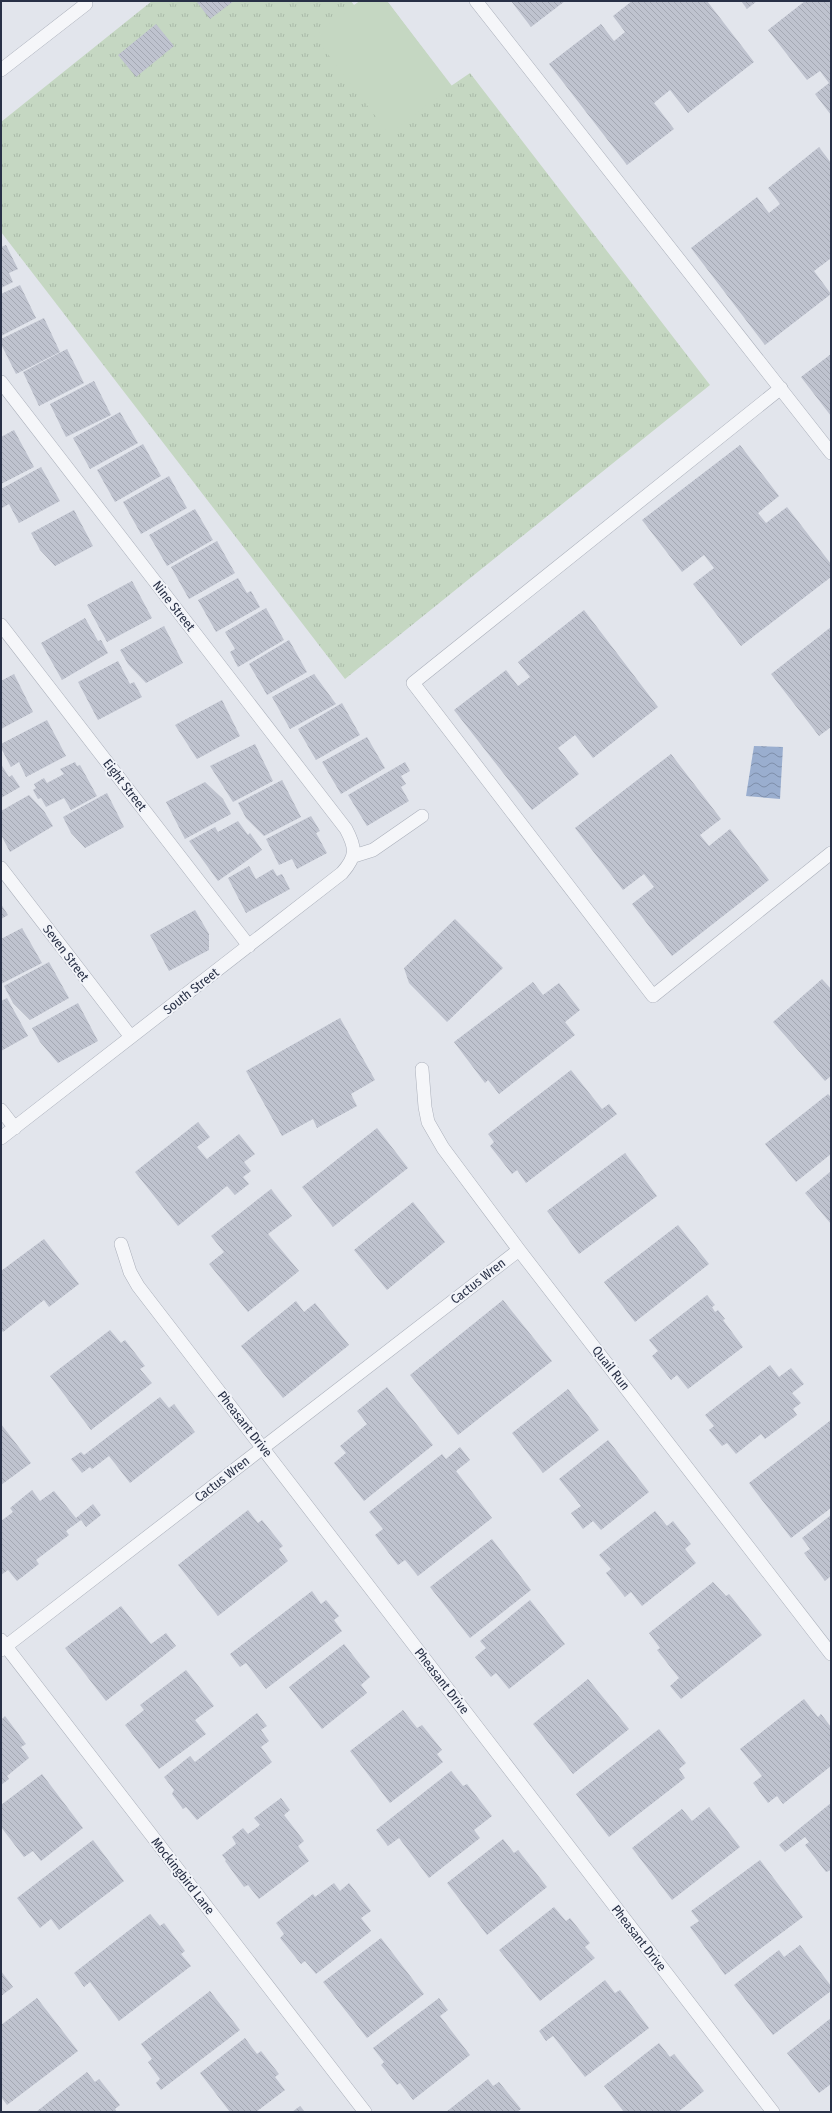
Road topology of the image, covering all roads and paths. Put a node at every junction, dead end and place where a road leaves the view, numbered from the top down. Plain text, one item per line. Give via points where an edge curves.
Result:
1 (476, 1) edge
2 (87, 2) edge
3 (1, 70) edge
4 (1, 382) edge
5 (781, 388) junction
6 (831, 453) edge
7 (1, 625) edge
8 (422, 816) dead end
9 (831, 853) edge
10 (354, 856) junction
11 (1, 868) edge
12 (249, 946) junction
13 (131, 1037) junction
14 (422, 1069) dead end
15 (1, 1110) edge
16 (15, 1128) junction
17 (1, 1138) edge
18 (121, 1244) dead end
19 (519, 1250) junction
20 (263, 1448) junction
21 (3, 1646) edge
22 (831, 1654) edge
23 (365, 2112) edge
24 (773, 2112) edge

1 - 5 lane
2 - 3 lane
4 - 10 lane, Nine Street via 346,829 354,846
5 - 6 lane
5 - 9 lane via 413,683 653,996
7 - 12 lane, Eight Street
8 - 10 lane via 373,850
10 - 12 lane, South Street via 342,873
11 - 13 lane, Seven Street
12 - 13 lane, South Street
13 - 16 lane, South Street
14 - 19 lane, Quail Run via 424,1107 435,1136
15 - 16 lane
16 - 17 lane, South Street
18 - 20 lane, Pheasant Drive via 130,1272 138,1286
19 - 20 lane, Cactus Wren
19 - 22 lane, Quail Run
20 - 21 lane, Cactus Wren
20 - 24 lane, Pheasant Drive
21 - 23 lane, Mockingbird Lane

